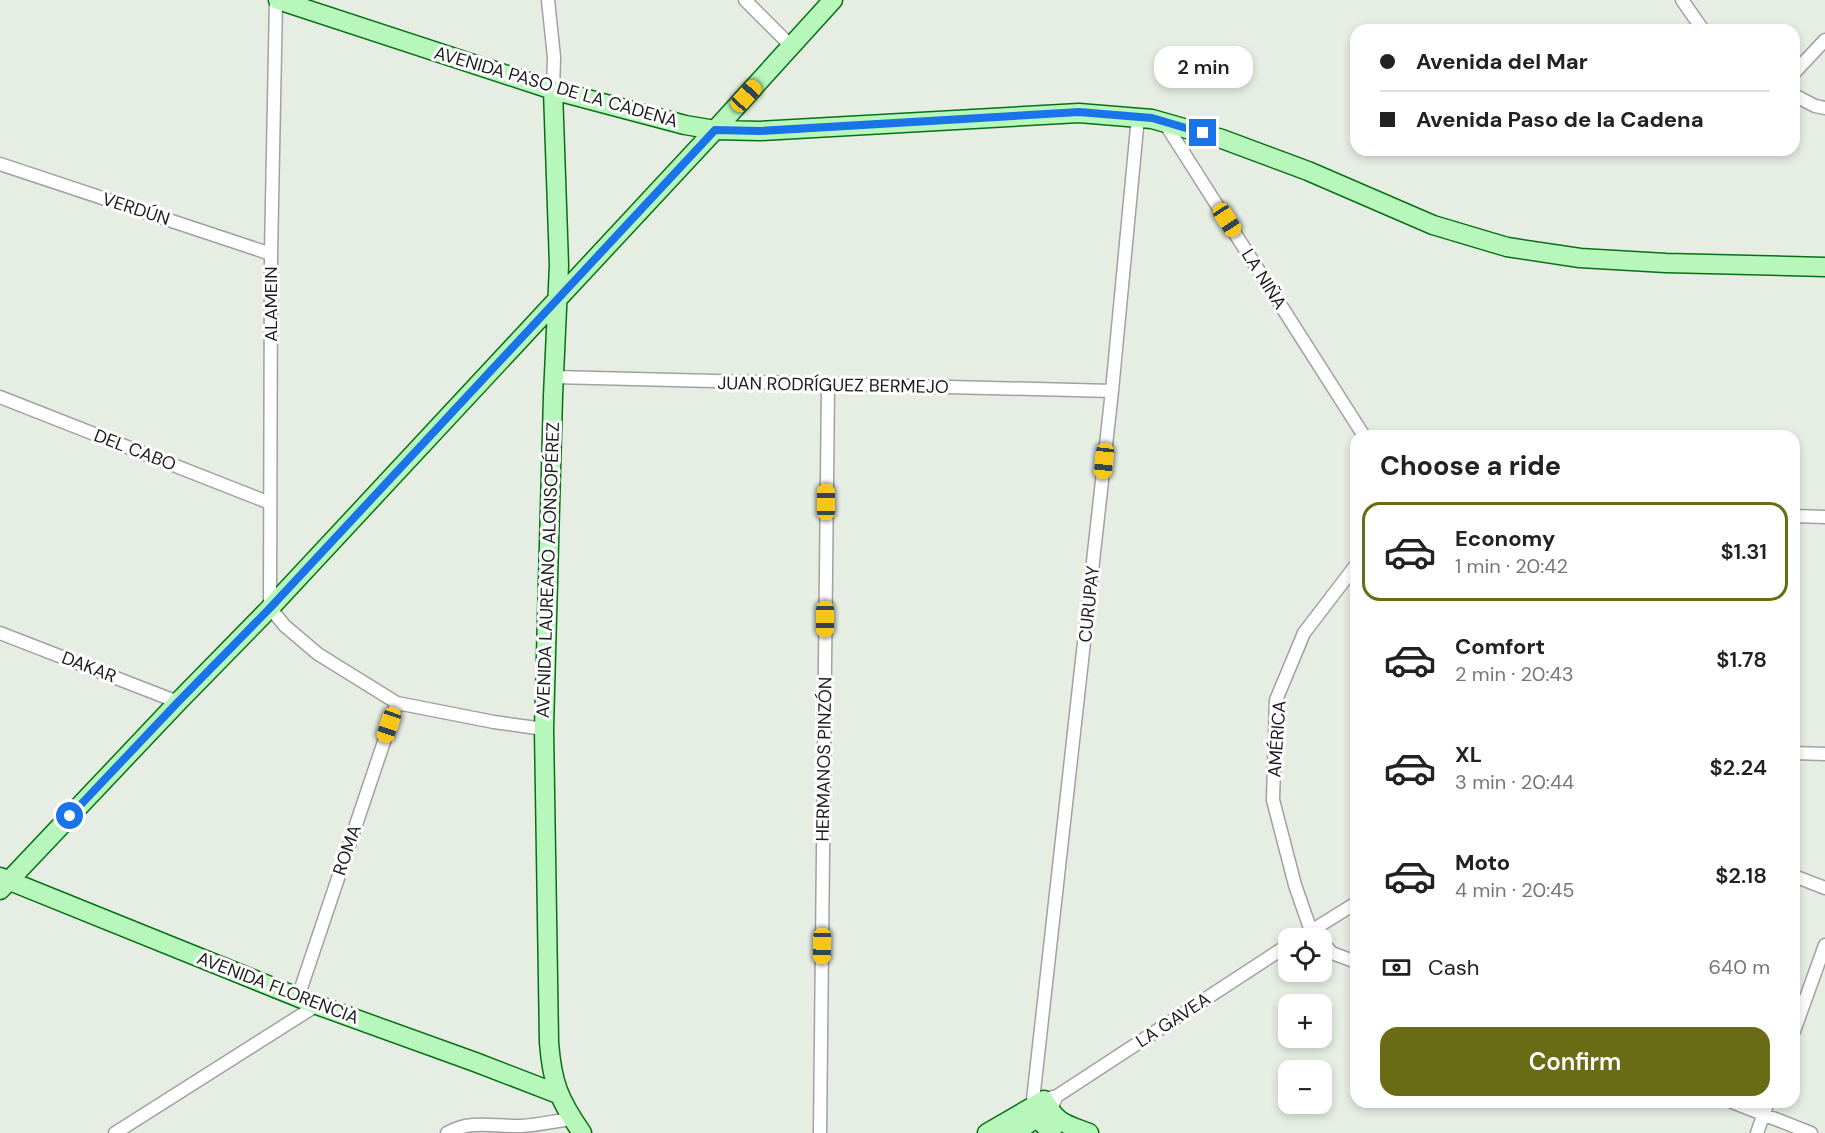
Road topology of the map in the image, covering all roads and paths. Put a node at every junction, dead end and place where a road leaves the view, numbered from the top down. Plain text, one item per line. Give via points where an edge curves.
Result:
1 (277, 0) edge
2 (548, 0) edge
3 (745, 0) edge
4 (833, 0) edge
5 (1682, 0) edge
6 (1699, 24) edge
7 (1825, 40) edge
8 (791, 45) junction
9 (1800, 67) edge
10 (553, 90) junction
11 (1800, 98) edge
12 (1825, 108) edge
13 (1138, 117) junction
14 (1164, 122) junction
15 (715, 130) junction
16 (0, 164) edge
17 (271, 254) junction
18 (1825, 267) edge
19 (557, 301) junction
20 (554, 377) junction
21 (828, 385) junction
22 (1112, 391) junction
23 (0, 397) edge
24 (1360, 430) edge
25 (270, 503) junction
26 (1800, 516) edge
27 (1825, 517) edge
28 (1350, 573) edge
29 (270, 608) junction
30 (0, 633) edge
31 (178, 702) junction
32 (397, 703) junction
33 (544, 729) junction
34 (1800, 753) edge
35 (1825, 754) edge
36 (1800, 878) edge
37 (3, 883) edge
38 (1825, 888) edge
39 (1350, 908) edge
40 (1313, 928) edge
41 (1327, 928) edge
42 (1825, 945) edge
43 (1278, 951) edge
44 (1332, 953) edge
45 (1350, 960) edge
46 (298, 997) junction
47 (317, 1005) junction
48 (1800, 1014) edge
49 (558, 1094) junction
50 (1042, 1104) junction
51 (1766, 1109) edge
52 (577, 1126) edge
53 (993, 1131) edge
54 (115, 1133) edge
55 (447, 1133) edge
56 (820, 1133) edge
57 (1014, 1133) edge
58 (1052, 1133) edge
59 (1089, 1133) edge
60 (1757, 1133) edge
61 (1811, 1133) edge

1 - 10 street, AVENIDA PASO DE LA CADENA
1 - 17 street, ALAMEIN
2 - 10 street, AVENIDA LAUREANO ALONSOPÉREZ
3 - 8 street
4 - 8 street
5 - 6 street
7 - 9 street
8 - 15 street
10 - 15 street, AVENIDA PASO DE LA CADENA
10 - 19 street, AVENIDA LAUREANO ALONSOPÉREZ
11 - 12 street
13 - 14 street, AVENIDA PASO DE LA CADENA
13 - 15 street, AVENIDA PASO DE LA CADENA via 1079,112 760,131
13 - 22 street, CURUPAY
14 - 18 street, AVENIDA PASO DE LA CADENA via 1308,171 1433,225 1507,246 1580,258
14 - 24 street, LA NIÑA
15 - 19 street
16 - 17 street, VERDÚN
17 - 25 street, ALAMEIN
19 - 20 street, AVENIDA LAUREANO ALONSOPÉREZ
19 - 29 street
20 - 21 street, JUAN RODRÍGUEZ BERMEJO
20 - 33 street, AVENIDA LAUREANO ALONSOPÉREZ
21 - 22 street, JUAN RODRÍGUEZ BERMEJO
21 - 56 street, HERMANOS PINZÓN
22 - 50 street, CURUPAY
23 - 25 street, DEL CABO
25 - 29 street, ALAMEIN
26 - 27 street
28 - 40 street, AMÉRICA via 1304,633 1276,700 1273,800 1295,885
29 - 31 street
29 - 32 street via 285,627 318,654
30 - 31 street, DAKAR
31 - 37 street
32 - 33 street
32 - 46 street, ROMA
33 - 49 street, AVENIDA LAUREANO ALONSOPÉREZ via 549,1042
34 - 35 street
36 - 38 street
37 - 46 street, AVENIDA FLORENCIA
39 - 41 street
42 - 48 street
43 - 50 street, LA GAVEA
44 - 45 street
46 - 47 street, AVENIDA FLORENCIA
47 - 49 street, AVENIDA FLORENCIA
47 - 54 street
49 - 52 street, AVENIDA LAUREANO ALONSOPÉREZ
50 - 53 street, LA GAVEA
50 - 57 street, LA GAVEA
50 - 58 street
50 - 59 street via 1060,1122
51 - 60 street
51 - 61 street
52 - 55 street via 479,1123

